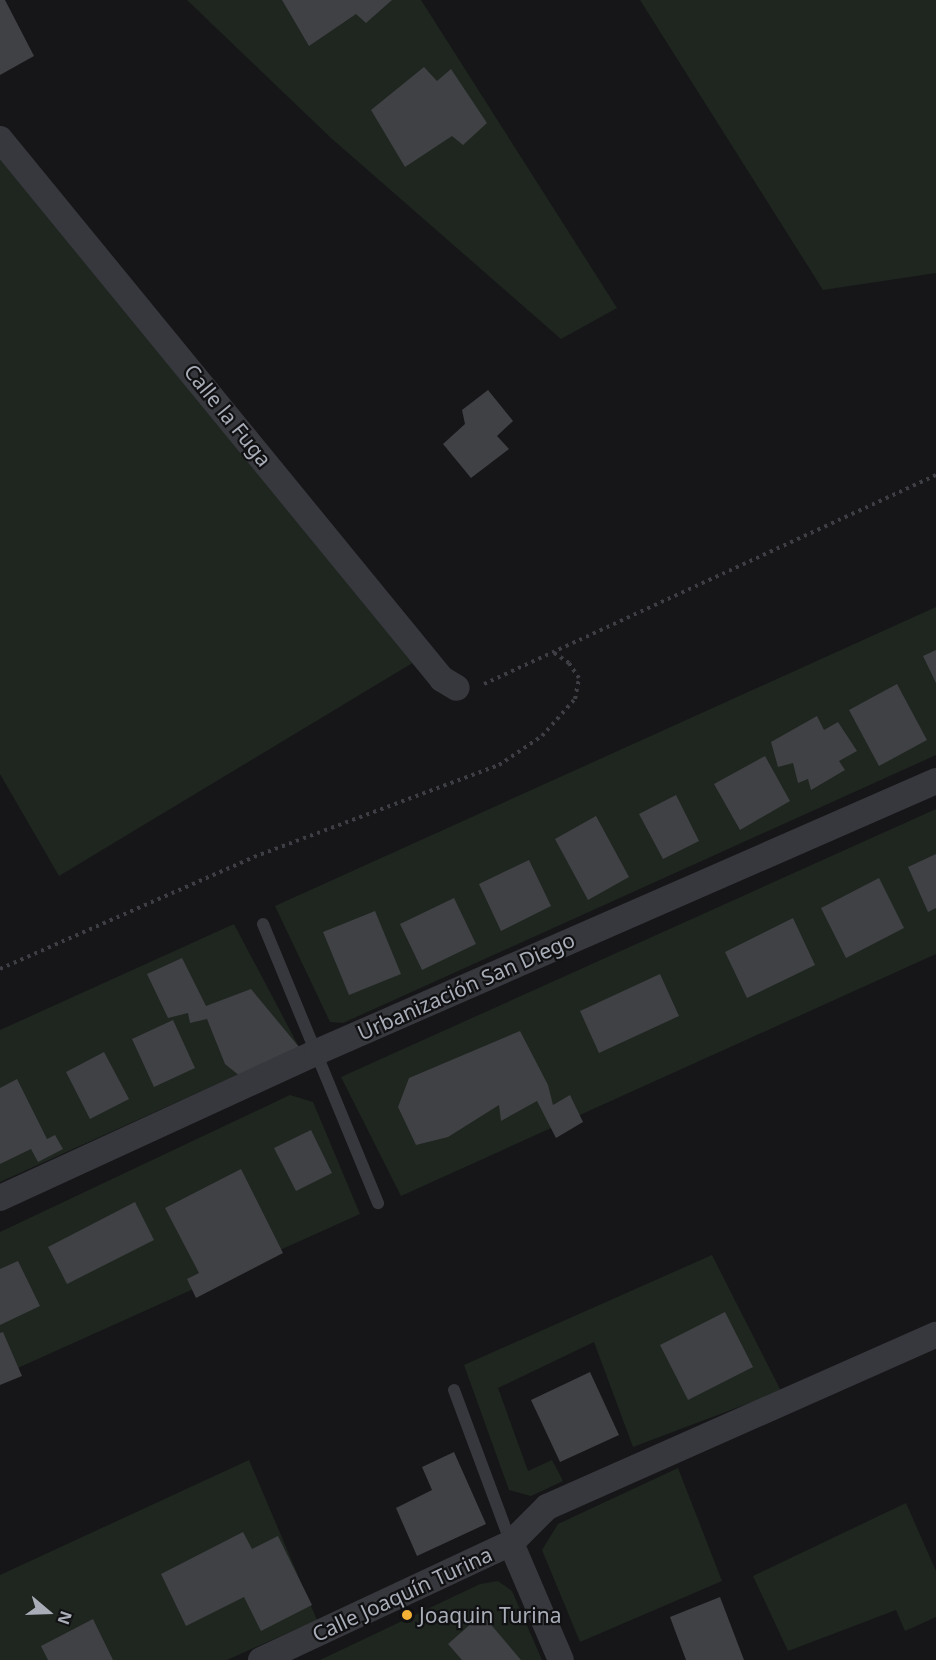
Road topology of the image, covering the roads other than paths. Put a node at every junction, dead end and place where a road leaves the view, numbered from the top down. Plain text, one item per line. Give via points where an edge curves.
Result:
1 (0, 139) edge
2 (458, 688) road end
3 (936, 781) edge
4 (263, 924) dead end
5 (317, 1052) junction
6 (0, 1198) edge
7 (378, 1203) dead end
8 (936, 1335) edge
9 (454, 1390) dead end
10 (511, 1542) junction
11 (261, 1660) edge
12 (561, 1660) edge

1 - 2 street, Calle la Fuga via 442,679
3 - 5 street, Urbanización San Diego
4 - 5 lane
5 - 6 street, Urbanización San Diego
5 - 7 lane
8 - 10 street, Calle Joaquín Turina via 547,1508
9 - 10 lane
10 - 11 street, Calle Joaquín Turina
10 - 12 street

